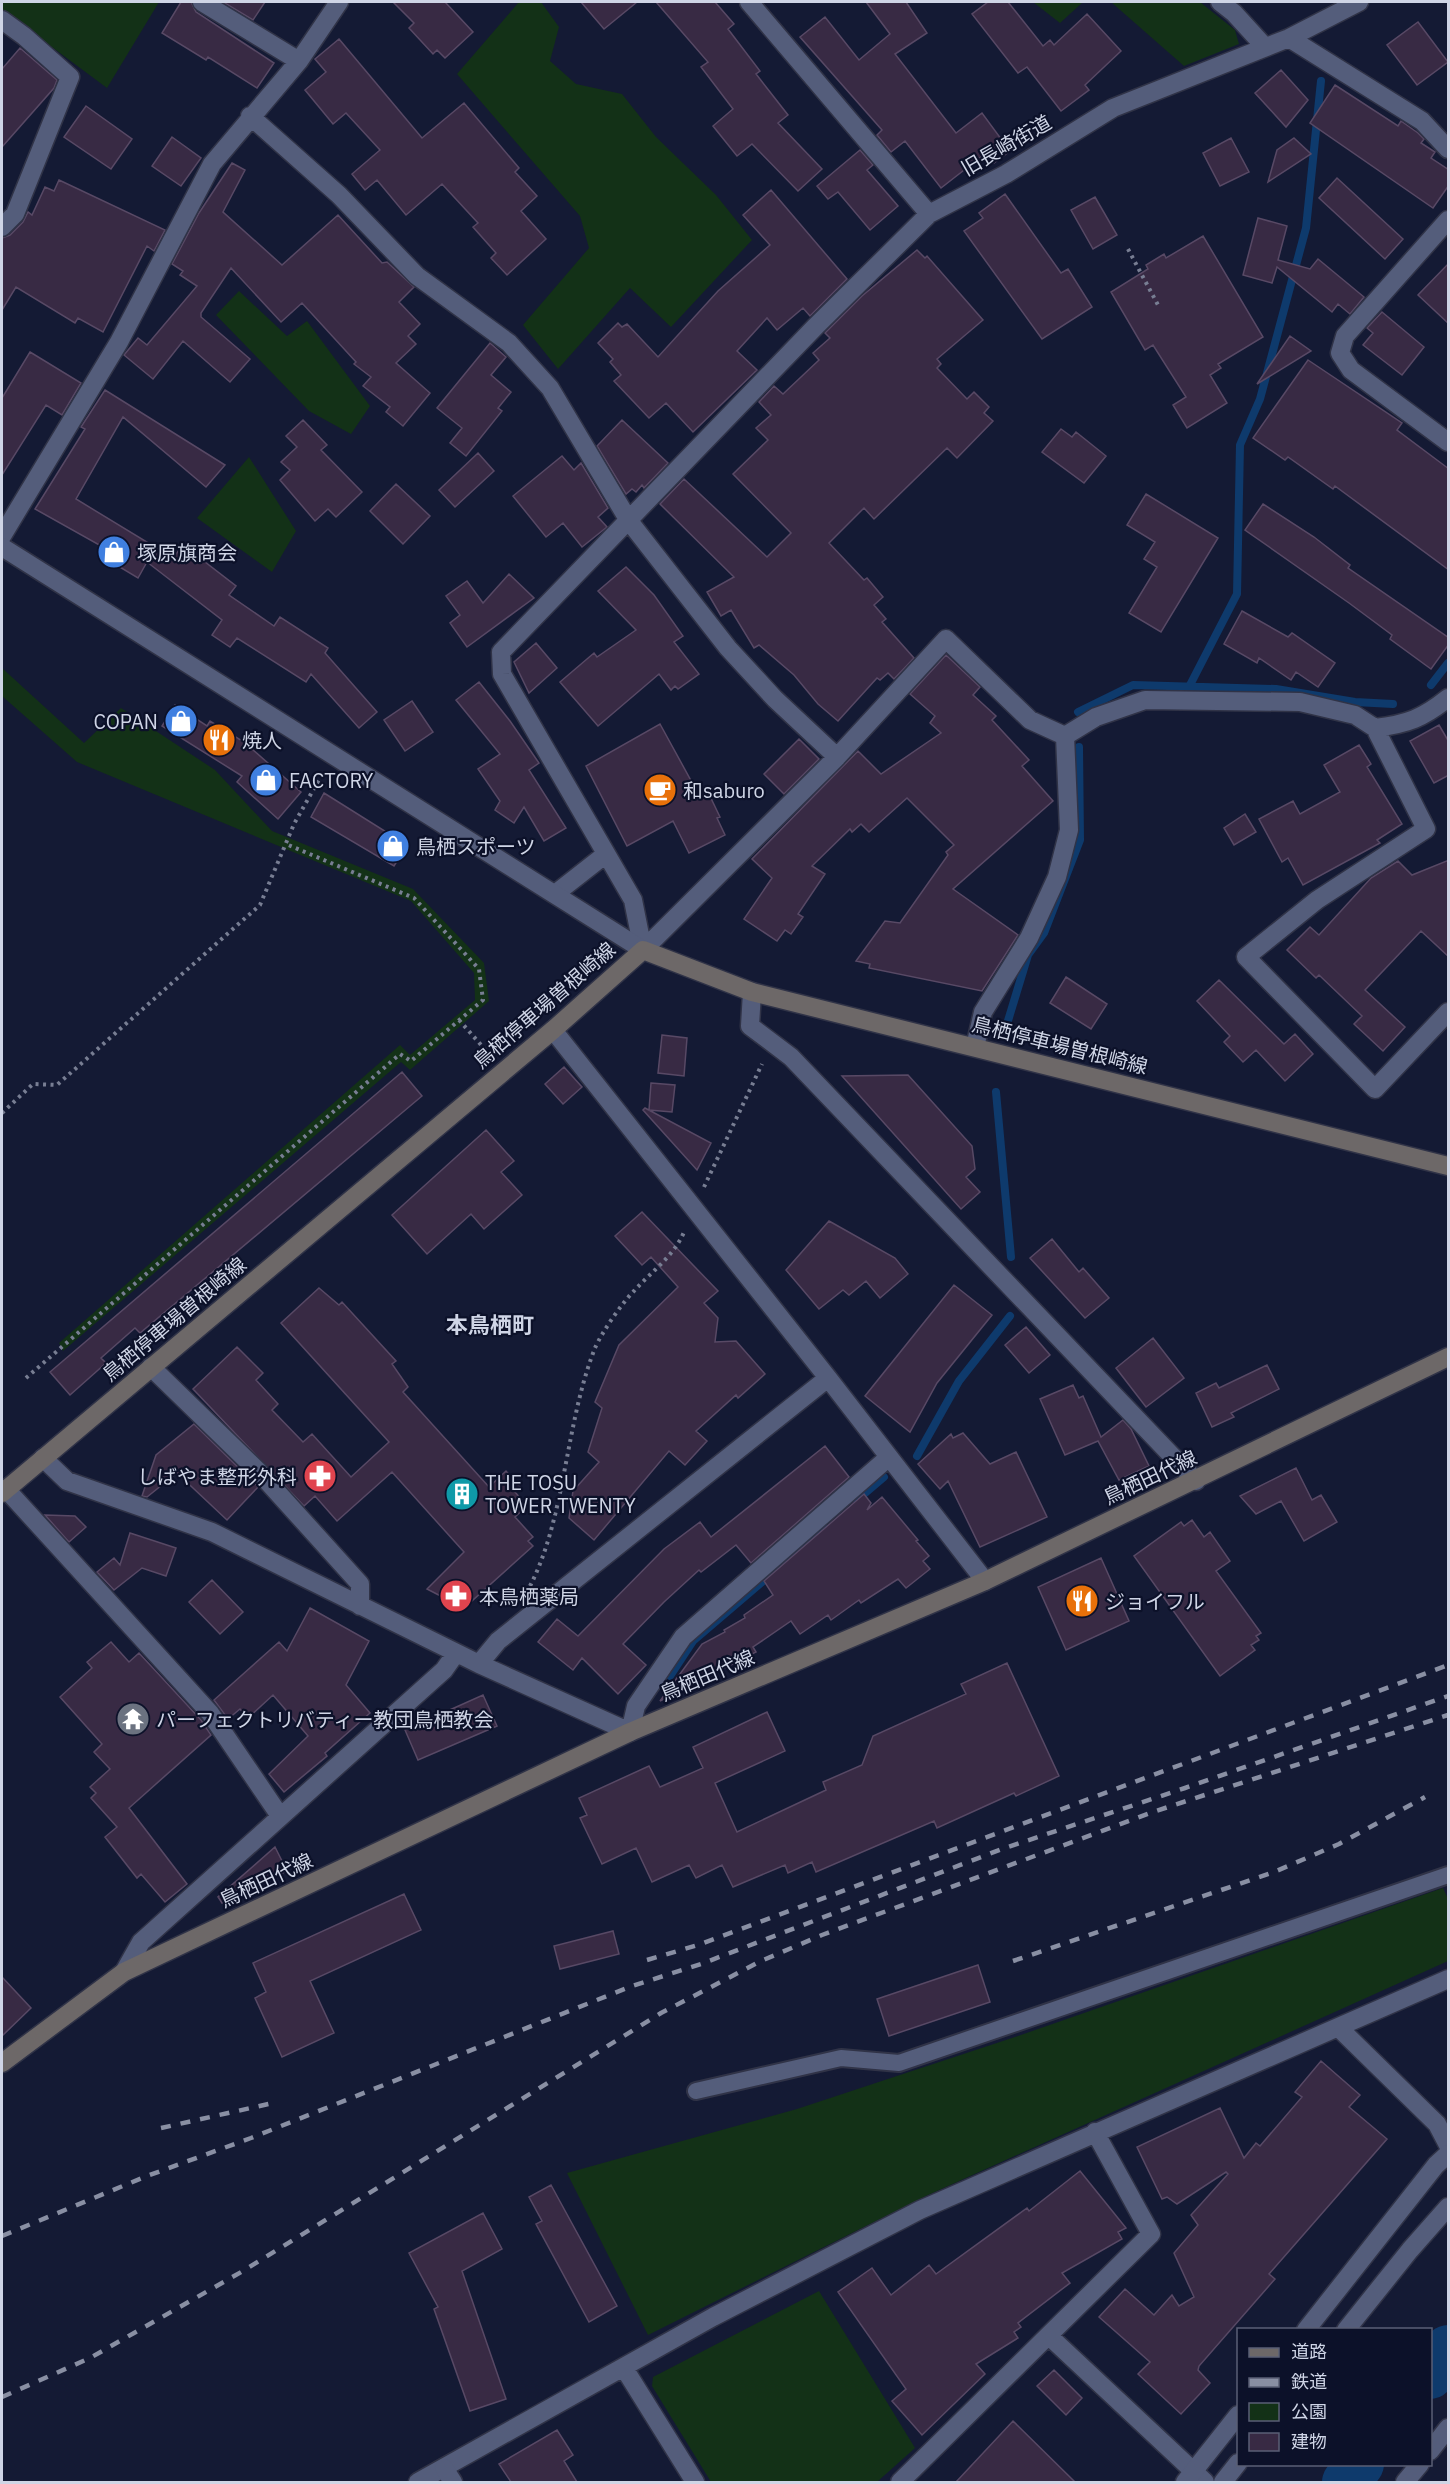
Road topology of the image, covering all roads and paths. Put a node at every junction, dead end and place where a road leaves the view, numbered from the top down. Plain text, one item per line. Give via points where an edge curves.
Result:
1 (202, 2) edge
2 (339, 2) edge
3 (749, 2) edge
4 (1220, 2) edge
5 (1359, 2) edge
6 (2, 20) edge
7 (1289, 38) junction
8 (1265, 47) junction
9 (299, 61) junction
10 (250, 116) junction
11 (1449, 149) edge
12 (929, 214) junction
13 (1449, 220) edge
14 (2, 227) edge
15 (1128, 249) dead end
16 (1158, 305) dead end
17 (1449, 442) edge
18 (629, 521) junction
19 (2, 536) edge
20 (2, 547) edge
21 (1449, 698) edge
22 (1376, 728) junction
23 (1065, 736) junction
24 (837, 757) junction
25 (321, 776) dead end
26 (286, 844) junction
27 (606, 854) junction
28 (555, 894) junction
29 (643, 950) junction
30 (752, 992) junction
31 (1449, 1012) edge
32 (459, 1020) junction
33 (553, 1030) junction
34 (771, 1044) junction
35 (975, 1047) junction
36 (491, 1055) dead end
37 (2, 1113) edge
38 (1449, 1167) edge
39 (694, 1208) junction
40 (1449, 1357) edge
41 (151, 1367) junction
42 (26, 1378) dead end
43 (828, 1378) junction
44 (889, 1456) junction
45 (43, 1458) junction
46 (1196, 1481) junction
47 (4, 1491) edge
48 (985, 1581) junction
49 (360, 1606) junction
50 (522, 1623) junction
51 (456, 1653) junction
52 (479, 1664) junction
53 (630, 1732) junction
54 (280, 1816) junction
55 (1449, 1875) edge
56 (124, 1972) junction
57 (1449, 1978) edge
58 (1339, 2028) junction
59 (2, 2064) edge
60 (696, 2091) dead end
61 (1095, 2132) junction
62 (1449, 2145) edge
63 (1449, 2154) edge
64 (1449, 2207) edge
65 (1308, 2328) edge
66 (1348, 2328) edge
67 (1049, 2336) junction
68 (624, 2368) junction
69 (1237, 2418) edge
70 (1449, 2428) edge
71 (1432, 2450) edge
72 (1237, 2465) edge
73 (1418, 2466) edge
74 (448, 2475) edge
75 (1195, 2479) edge
76 (418, 2482) edge
77 (695, 2482) edge
78 (900, 2482) edge
79 (1223, 2482) edge
80 (1405, 2482) edge

1 - 9 street
2 - 9 street
3 - 12 street
4 - 8 street
5 - 7 street, 旧長崎街道
6 - 14 street via 70,76 15,214
7 - 8 street, 旧長崎街道
7 - 11 street via 1422,121
8 - 12 street, 旧長崎街道 via 1113,108 1006,174
9 - 10 street
10 - 18 street via 339,195 417,276 509,343 550,388
10 - 19 street via 212,164 119,342
12 - 18 street, 旧長崎街道
13 - 17 street via 1344,336 1340,353 1351,370
15 - 16 path
18 - 24 street via 728,648
18 - 27 street, 旧長崎街道 via 501,652 502,674
20 - 28 street
21 - 22 street via 1427,715 1406,724
22 - 23 street via 1355,715 1300,702 1145,700 1096,717
22 - 31 street via 1426,829 1317,900 1246,957 1375,1089
23 - 24 street via 1030,720 946,639
23 - 35 street via 1068,830 1058,878 1029,938 983,1012
24 - 29 street
25 - 26 path
26 - 32 path via 414,898 479,969 483,1000
26 - 37 path via 260,905 57,1085 33,1084
27 - 28 street
27 - 29 street, 旧長崎街道 via 633,900
28 - 29 street
29 - 30 main road, 鳥栖停車場曽根崎線
29 - 33 main road, 鳥栖停車場曽根崎線
30 - 34 street via 750,1026
30 - 35 main road, 鳥栖停車場曽根崎線
32 - 36 path
32 - 42 path via 411,1061 400,1053
33 - 39 street
33 - 41 main road, 鳥栖停車場曽根崎線
34 - 39 path
34 - 46 street via 791,1057
35 - 38 main road, 鳥栖停車場曽根崎線
39 - 43 street
39 - 50 path via 678,1246 631,1293 596,1345 578,1398 544,1558 520,1605
40 - 46 main road, 鳥栖田代線
41 - 45 main road, 鳥栖停車場曽根崎線
41 - 49 street via 259,1472 360,1584
43 - 44 street
43 - 50 street
44 - 48 street
44 - 53 street via 683,1637 636,1707
45 - 47 main road, 鳥栖停車場曽根崎線
45 - 49 street via 67,1481 212,1532
46 - 48 main road, 鳥栖田代線
47 - 54 street via 210,1713
48 - 53 main road, 鳥栖田代線
49 - 51 street
50 - 52 street via 498,1641
51 - 52 street
51 - 54 street via 444,1670
52 - 53 street
53 - 56 main road, 鳥栖田代線
54 - 56 street via 141,1942
55 - 60 lane via 899,2063 841,2058
56 - 59 main road, 鳥栖田代線
57 - 58 street
58 - 61 street
58 - 62 street via 1437,2124
61 - 67 street via 1151,2234
61 - 68 street via 920,2210
63 - 65 street via 1436,2164
64 - 66 street
67 - 75 street
67 - 78 street
68 - 74 street
68 - 77 street
69 - 75 street
70 - 71 street
72 - 79 street
73 - 80 street
74 - 76 street

